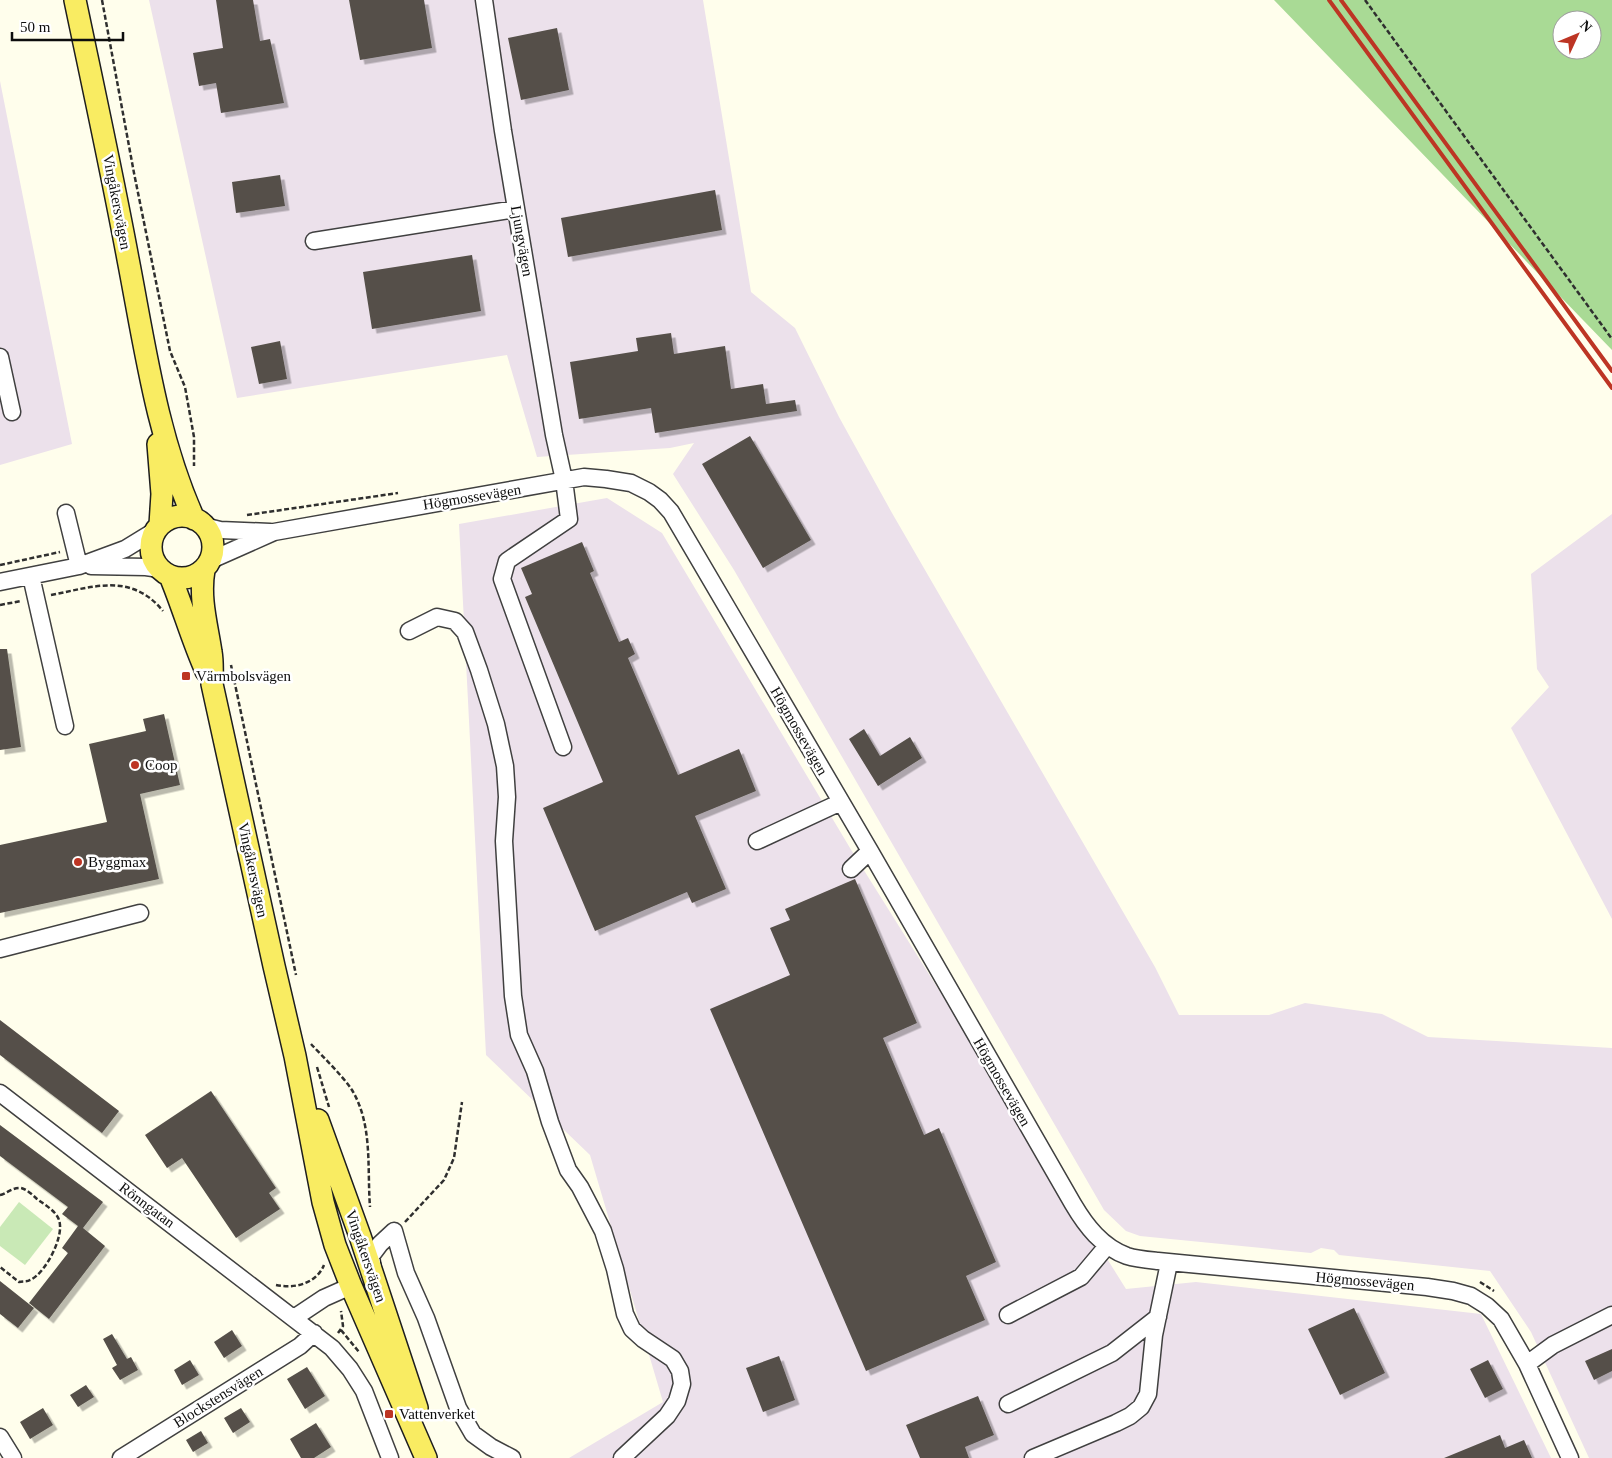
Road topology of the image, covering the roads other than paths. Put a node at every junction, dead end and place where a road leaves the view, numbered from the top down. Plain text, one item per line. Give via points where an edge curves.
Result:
1 (75, 0) edge
2 (484, 0) edge
3 (516, 209) junction
4 (314, 241) dead end
5 (0, 356) edge
6 (155, 404) junction
7 (12, 412) dead end
8 (564, 480) junction
9 (66, 513) dead end
10 (199, 522) junction
11 (158, 527) junction
12 (274, 532) junction
13 (207, 565) junction
14 (79, 566) junction
15 (165, 572) junction
16 (31, 576) junction
17 (0, 582) edge
18 (409, 631) dead end
19 (212, 684) junction
20 (65, 726) dead end
21 (563, 748) dead end
22 (841, 802) junction
23 (757, 841) dead end
24 (870, 851) junction
25 (851, 869) dead end
26 (140, 914) dead end
27 (0, 949) edge
28 (302, 1049) junction
29 (0, 1093) edge
30 (1107, 1246) junction
31 (1170, 1263) junction
32 (374, 1279) junction
33 (351, 1286) junction
34 (1008, 1314) dead end
35 (1612, 1315) edge
36 (1158, 1317) junction
37 (294, 1318) junction
38 (314, 1333) junction
39 (1526, 1364) junction
40 (1008, 1404) dead end
41 (0, 1437) edge
42 (13, 1458) edge
43 (121, 1458) edge
44 (390, 1458) edge
45 (426, 1458) edge
46 (433, 1458) edge
47 (512, 1458) edge
48 (622, 1458) edge
49 (1033, 1458) edge
50 (1570, 1458) edge

1 - 6 main road, Vingåkersvägen via 117,198
2 - 3 street, Ljungvägen
3 - 4 street
3 - 8 street, Ljungvägen
5 - 7 street
6 - 10 main road, Vingåkersvägen via 181,490
6 - 11 main road, Vingåkersvägen via 162,494
8 - 12 street, Högmossevägen
8 - 21 street, Ljungvägen via 568,519 507,561 502,579
8 - 22 street, Högmossevägen via 584,477 631,483 660,500
9 - 14 street
10 - 11 main road via 177,517
10 - 12 street, Högmossevägen via 220,530
10 - 13 main road, Vingåkersvägen via 212,541
11 - 14 street via 125,549
11 - 15 main road, Vingåkersvägen via 151,551 153,559
12 - 13 street, Högmossevägen
13 - 15 main road via 187,578
13 - 19 main road, Vingåkersvägen via 202,584 212,655
14 - 15 street via 146,567
14 - 16 street
15 - 19 main road, Vingåkersvägen via 182,606
16 - 17 street
16 - 20 street
18 - 48 street via 437,617 455,621 465,632 496,724 505,766 504,840 513,996 519,1034 535,1070 568,1170 602,1231 632,1329 642,1340 673,1358 680,1371 682,1384 677,1401 667,1416
19 - 28 main road, Vingåkersvägen via 274,966
22 - 23 street
22 - 24 street, Högmossevägen
24 - 25 street
24 - 30 street, Högmossevägen via 1084,1223
26 - 27 street
28 - 32 main road, Vingåkersvägen
28 - 33 main road, Vingåkersvägen via 323,1202
29 - 37 street, Rönngatan
30 - 31 street, Högmossevägen via 1127,1256
30 - 34 street via 1081,1277
31 - 36 street
31 - 39 street, Högmossevägen via 1427,1286 1471,1296 1501,1319
32 - 33 main road
32 - 46 main road, Vingåkersvägen
32 - 47 street via 371,1256 394,1231 406,1273 458,1408 473,1434
33 - 37 street via 324,1298
33 - 45 main road, Vingåkersvägen
35 - 39 street via 1553,1345
36 - 40 street via 1112,1353
36 - 49 street via 1148,1394 1141,1407 1116,1423
37 - 38 street, Rönngatan
38 - 43 street, Blockstensvägen via 300,1346
38 - 44 street via 332,1348 364,1391
39 - 50 street, Högmossevägen
41 - 42 street

